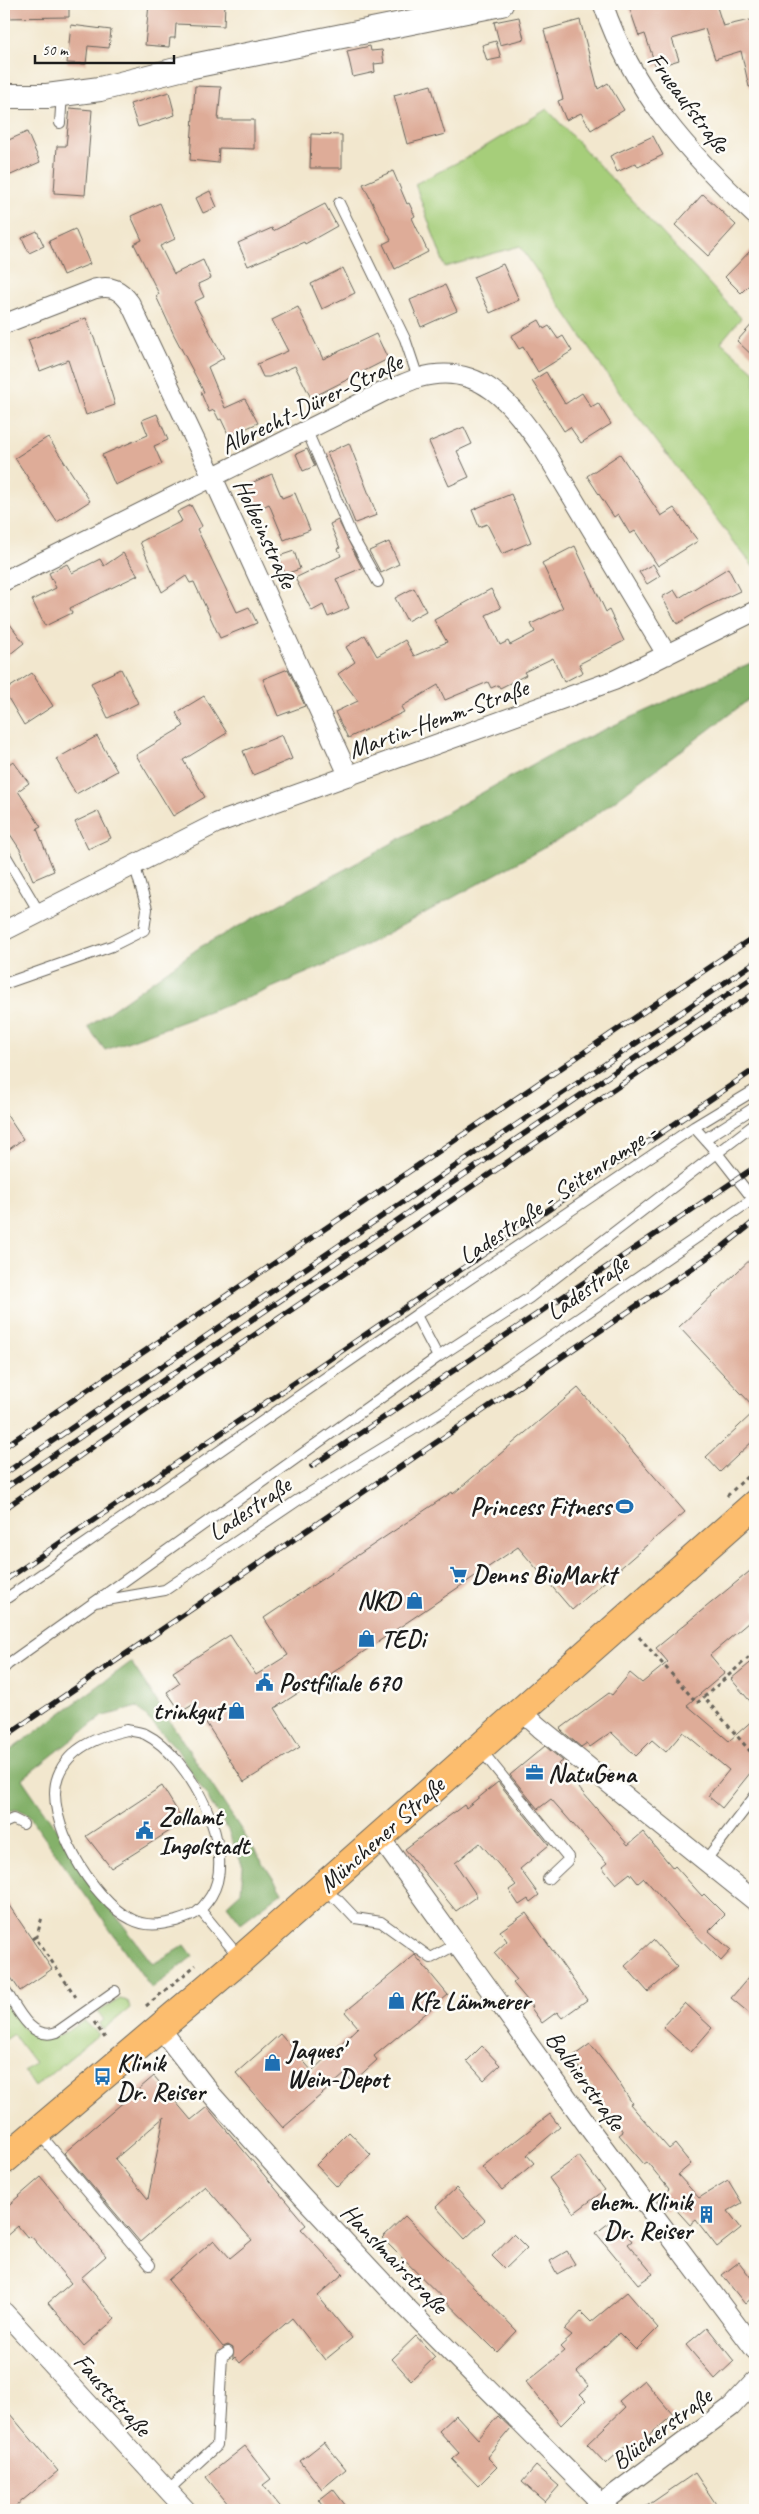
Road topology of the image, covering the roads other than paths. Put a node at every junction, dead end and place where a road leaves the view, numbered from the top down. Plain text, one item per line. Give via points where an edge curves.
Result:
1 (501, 4) edge
2 (604, 4) edge
3 (62, 94) junction
4 (4, 96) edge
5 (60, 123) dead end
6 (338, 203) dead end
7 (755, 215) edge
8 (4, 324) edge
9 (418, 378) junction
10 (307, 431) junction
11 (213, 478) junction
12 (4, 580) edge
13 (378, 582) dead end
14 (755, 611) edge
15 (667, 655) junction
16 (349, 776) junction
17 (4, 853) edge
18 (134, 864) junction
19 (39, 912) junction
20 (4, 931) edge
21 (4, 984) edge
22 (755, 1090) edge
23 (755, 1106) edge
24 (755, 1124) edge
25 (694, 1127) junction
26 (705, 1139) junction
27 (717, 1152) junction
28 (416, 1314) junction
29 (438, 1357) junction
30 (755, 1504) edge
31 (4, 1600) edge
32 (95, 1602) junction
33 (4, 1668) edge
34 (521, 1711) junction
35 (479, 1748) junction
36 (755, 1796) edge
37 (4, 1822) edge
38 (23, 1824) dead end
39 (379, 1836) junction
40 (705, 1861) junction
41 (548, 1879) dead end
42 (320, 1889) junction
43 (755, 1901) edge
44 (201, 1912) junction
45 (457, 1944) junction
46 (241, 1959) junction
47 (4, 1988) edge
48 (115, 1991) dead end
49 (160, 2028) junction
50 (37, 2132) junction
51 (4, 2160) edge
52 (150, 2265) dead end
53 (4, 2312) edge
54 (755, 2350) edge
55 (228, 2352) dead end
56 (755, 2381) edge
57 (168, 2490) junction
58 (601, 2508) edge
59 (186, 2510) edge

1 - 3 street via 188,67 100,89
2 - 7 street, Frueaufstraße via 624,56 662,116 714,176
3 - 4 street
3 - 5 lane
6 - 9 lane via 405,339
8 - 11 street, Holbeinstraße via 94,289 114,288 123,293
9 - 10 street, Albrecht-Dürer-Straße
9 - 15 street, Albrecht-Dürer-Straße via 448,374 477,380 501,395 522,418
10 - 11 street, Albrecht-Dürer-Straße
10 - 13 lane via 352,536
11 - 12 street, Albrecht-Dürer-Straße
11 - 16 street, Holbeinstraße
14 - 15 street, Martin-Hemm-Straße
15 - 16 street, Martin-Hemm-Straße via 614,680
16 - 18 street, Martin-Hemm-Straße via 217,822
17 - 19 lane
18 - 19 street, Martin-Hemm-Straße
18 - 21 lane via 147,909 144,930 112,946
19 - 20 street, Martin-Hemm-Straße
22 - 25 lane
23 - 26 lane
24 - 27 lane
25 - 26 lane, Ladestraße - Seitenrampe -
25 - 28 lane, Ladestraße - Seitenrampe -
26 - 27 lane, Ladestraße - Seitenrampe -
27 - 29 lane, Ladestraße via 529,1298
27 - 32 lane, Ladestraße via 753,1199 442,1412 298,1500 165,1590
28 - 29 lane
28 - 31 lane
29 - 32 lane, Ladestraße
30 - 34 main road, Münchener Straße
32 - 33 lane, Ladestraße
34 - 35 main road, Münchener Straße
34 - 40 street
35 - 39 main road, Münchener Straße
35 - 41 lane via 568,1856 567,1861
36 - 40 lane
37 - 38 lane via 13,1819
39 - 42 main road, Münchener Straße
39 - 45 street, Balbierstraße
40 - 43 street
42 - 45 lane via 338,1900 355,1918 381,1922 432,1958
42 - 46 main road, Münchener Straße
44 - 44 lane via 216,1887 220,1858 213,1822 181,1768 145,1734 127,1730 104,1735 85,1744 66,1762 58,1776 54,1796 71,1849 88,1877 111,1906 131,1920 148,1925 167,1923
44 - 46 lane
45 - 54 street, Balbierstraße
46 - 49 main road, Münchener Straße
47 - 48 lane via 29,2025 46,2035 57,2032
49 - 50 main road, Münchener Straße
49 - 58 street, Hanslmairstraße via 212,2095 302,2196
50 - 51 main road, Münchener Straße
50 - 52 lane
53 - 57 street, Fauststraße
55 - 57 lane via 222,2356 217,2445
56 - 58 street, Blücherstraße via 731,2407
57 - 59 street, Fauststraße

